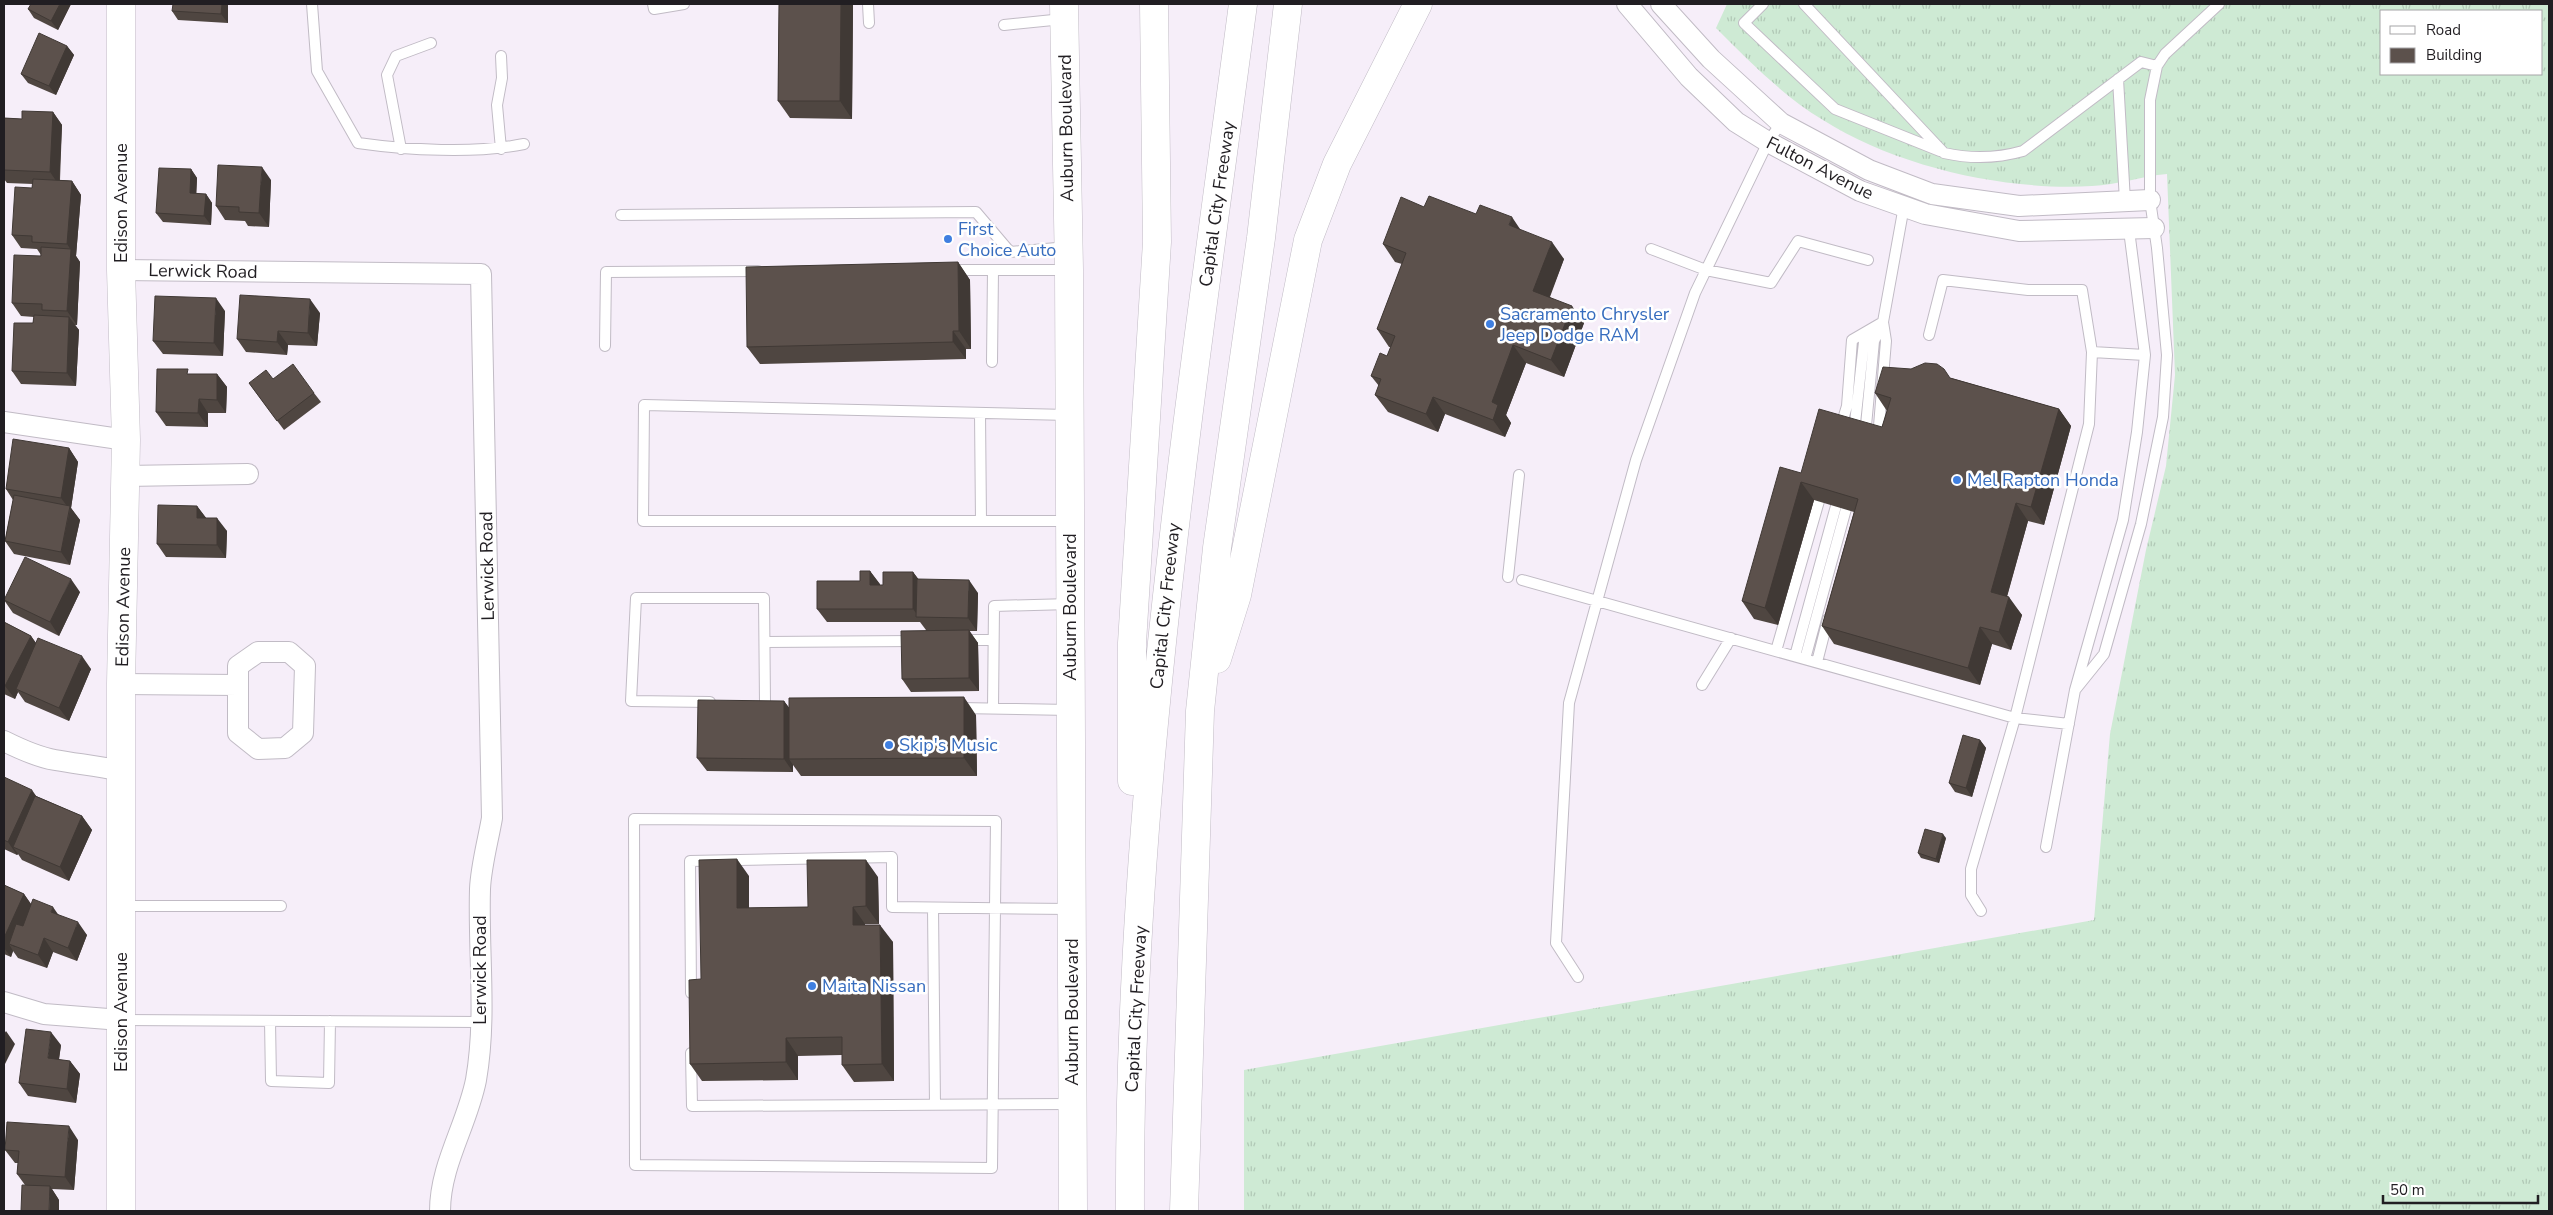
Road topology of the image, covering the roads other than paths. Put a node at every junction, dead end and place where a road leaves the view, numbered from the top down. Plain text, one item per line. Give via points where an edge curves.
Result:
1 (120, 4) edge
2 (312, 4) edge
3 (653, 4) edge
4 (684, 4) edge
5 (868, 4) edge
6 (1154, 4) edge
7 (1243, 4) edge
8 (1288, 4) edge
9 (1418, 4) edge
10 (1627, 4) edge
11 (1661, 4) edge
12 (1763, 4) edge
13 (1804, 4) edge
14 (2219, 4) edge
15 (1064, 12) edge
16 (868, 23) dead end
17 (1004, 24) dead end
18 (430, 43) dead end
19 (501, 56) dead end
20 (2157, 66) junction
21 (2118, 80) junction
22 (1781, 123) junction
23 (1768, 142) junction
24 (524, 144) dead end
25 (401, 149) junction
26 (501, 149) junction
27 (1944, 152) junction
28 (2150, 200) junction
29 (2125, 201) junction
30 (1904, 206) junction
31 (621, 215) dead end
32 (2154, 228) junction
33 (2129, 230) junction
34 (1651, 249) dead end
35 (1069, 258) junction
36 (1868, 260) dead end
37 (122, 270) junction
38 (943, 270) edge
39 (993, 270) junction
40 (1706, 270) junction
41 (764, 271) edge
42 (1884, 322) junction
43 (1929, 335) dead end
44 (605, 346) dead end
45 (2092, 352) junction
46 (2145, 355) junction
47 (992, 362) dead end
48 (980, 413) junction
49 (1069, 415) junction
50 (4, 422) edge
51 (1840, 430) edge
52 (1854, 433) edge
53 (1865, 436) edge
54 (126, 440) junction
55 (1877, 440) edge
56 (248, 474) dead end
57 (1519, 475) dead end
58 (126, 476) junction
59 (1818, 501) edge
60 (1836, 506) edge
61 (1846, 509) edge
62 (981, 521) junction
63 (1070, 521) junction
64 (1508, 577) dead end
65 (1522, 580) dead end
66 (1597, 601) junction
67 (1071, 604) junction
68 (1832, 606) edge
69 (1731, 638) junction
70 (954, 640) edge
71 (993, 640) junction
72 (924, 641) edge
73 (765, 642) junction
74 (1776, 651) junction
75 (1800, 657) junction
76 (1817, 662) junction
77 (121, 684) junction
78 (238, 686) junction
79 (1702, 686) dead end
80 (2075, 690) junction
81 (717, 702) edge
82 (765, 703) edge
83 (943, 707) edge
84 (993, 708) junction
85 (1071, 710) junction
86 (1200, 710) junction
87 (2015, 718) junction
88 (2069, 724) junction
89 (4, 741) edge
90 (122, 771) junction
91 (2046, 847) dead end
92 (121, 906) junction
93 (281, 906) dead end
94 (933, 908) junction
95 (994, 908) junction
96 (1072, 909) junction
97 (1980, 911) dead end
98 (1578, 977) dead end
99 (4, 1002) edge
100 (691, 1008) edge
101 (121, 1020) junction
102 (270, 1021) junction
103 (330, 1021) junction
104 (480, 1022) junction
105 (691, 1038) edge
106 (1132, 1050) junction
107 (935, 1104) junction
108 (992, 1104) junction
109 (1073, 1104) junction
110 (121, 1211) edge
111 (440, 1211) edge
112 (1073, 1211) edge
113 (1130, 1211) edge
114 (1184, 1211) edge

1 - 37 main road, Edison Avenue
2 - 25 lane via 317,71 358,143
3 - 4 lane via 654,9
5 - 16 lane
6 - 106 main road via 1157,242 1132,643
7 - 106 main road, Capital City Freeway via 1171,546 1146,798
8 - 86 main road via 1261,238 1217,548
9 - 86 main road via 1336,164 1308,240 1238,596
10 - 23 street, Fulton Avenue via 1688,77 1736,122
11 - 22 street, Fulton Avenue via 1711,59
12 - 27 lane via 1744,23 1835,109
13 - 27 lane
14 - 20 lane via 2165,54
15 - 17 lane
15 - 35 main road, Auburn Boulevard
18 - 25 lane via 396,56 387,75
19 - 26 lane via 502,78 497,106
20 - 21 lane via 2141,62
20 - 28 lane via 2150,100
21 - 27 lane via 2023,151 2001,157 1968,158
21 - 29 lane
22 - 23 lane
22 - 29 street, Fulton Avenue via 1870,170 1932,194 2019,206
23 - 30 street, Fulton Avenue via 1860,191
23 - 40 lane
24 - 26 lane
25 - 26 lane
28 - 29 street, Fulton Avenue
28 - 32 lane
29 - 33 street
30 - 33 street, Fulton Avenue via 1925,214 2019,231
30 - 42 lane
31 - 35 lane via 976,212 1010,252
32 - 33 street, Fulton Avenue
32 - 80 lane via 2167,355 2164,417 2141,524 2104,654
33 - 46 lane
34 - 40 lane
35 - 39 lane
35 - 49 main road, Auburn Boulevard
36 - 40 lane via 1798,241 1770,283
37 - 54 main road, Edison Avenue
37 - 104 street, Lerwick Road via 481,274 492,818 480,887
38 - 39 lane
39 - 47 lane
40 - 66 lane via 1636,460
41 - 44 lane via 606,272
42 - 51 lane via 1852,340 1847,406
42 - 52 lane via 1864,342
42 - 53 lane via 1874,341
42 - 55 lane via 1886,341
43 - 45 lane via 1943,280 2028,290 2082,290
45 - 46 lane
45 - 87 lane via 2089,424
46 - 80 lane via 2123,520
48 - 49 lane
48 - 62 lane
48 - 62 lane via 644,405 642,521
49 - 63 main road, Auburn Boulevard
50 - 54 street
54 - 58 main road, Edison Avenue
56 - 58 street
57 - 64 lane
58 - 77 main road, Edison Avenue
59 - 74 lane
60 - 75 lane
61 - 75 lane
62 - 63 lane
63 - 67 main road, Auburn Boulevard
65 - 66 lane
66 - 69 lane
66 - 98 lane via 1569,704 1556,944
67 - 71 lane via 994,606
67 - 85 main road, Auburn Boulevard
68 - 76 lane
69 - 74 lane
69 - 79 lane
70 - 71 lane
71 - 84 lane
72 - 73 lane
73 - 81 lane via 764,598 636,598 631,701
73 - 82 lane
74 - 75 lane
75 - 76 lane
76 - 87 lane
77 - 78 street
77 - 90 main road, Edison Avenue
78 - 78 street via 238,733 258,748 284,748 303,733 305,666 289,652 258,652 238,666
80 - 88 lane
83 - 84 lane
84 - 85 lane
85 - 96 main road, Auburn Boulevard
86 - 114 main road
87 - 88 lane
87 - 97 lane via 1971,869 1971,895
88 - 91 lane
89 - 90 street via 55,760
90 - 92 main road, Edison Avenue
92 - 93 lane
92 - 101 main road, Edison Avenue
94 - 95 lane
94 - 100 lane via 892,908 892,858 690,861
94 - 107 lane
95 - 96 lane
95 - 108 lane
95 - 108 lane via 996,821 634,819 635,1165 992,1168
96 - 109 main road, Auburn Boulevard
99 - 101 street via 44,1014
101 - 102 lane
101 - 110 main road, Edison Avenue
102 - 103 lane
102 - 103 lane via 270,1081 329,1083
103 - 104 lane
104 - 111 street, Lerwick Road via 475,1080 467,1112 448,1161
105 - 107 lane via 692,1106
106 - 113 main road, Capital City Freeway
107 - 108 lane
108 - 109 lane
109 - 112 main road, Auburn Boulevard

